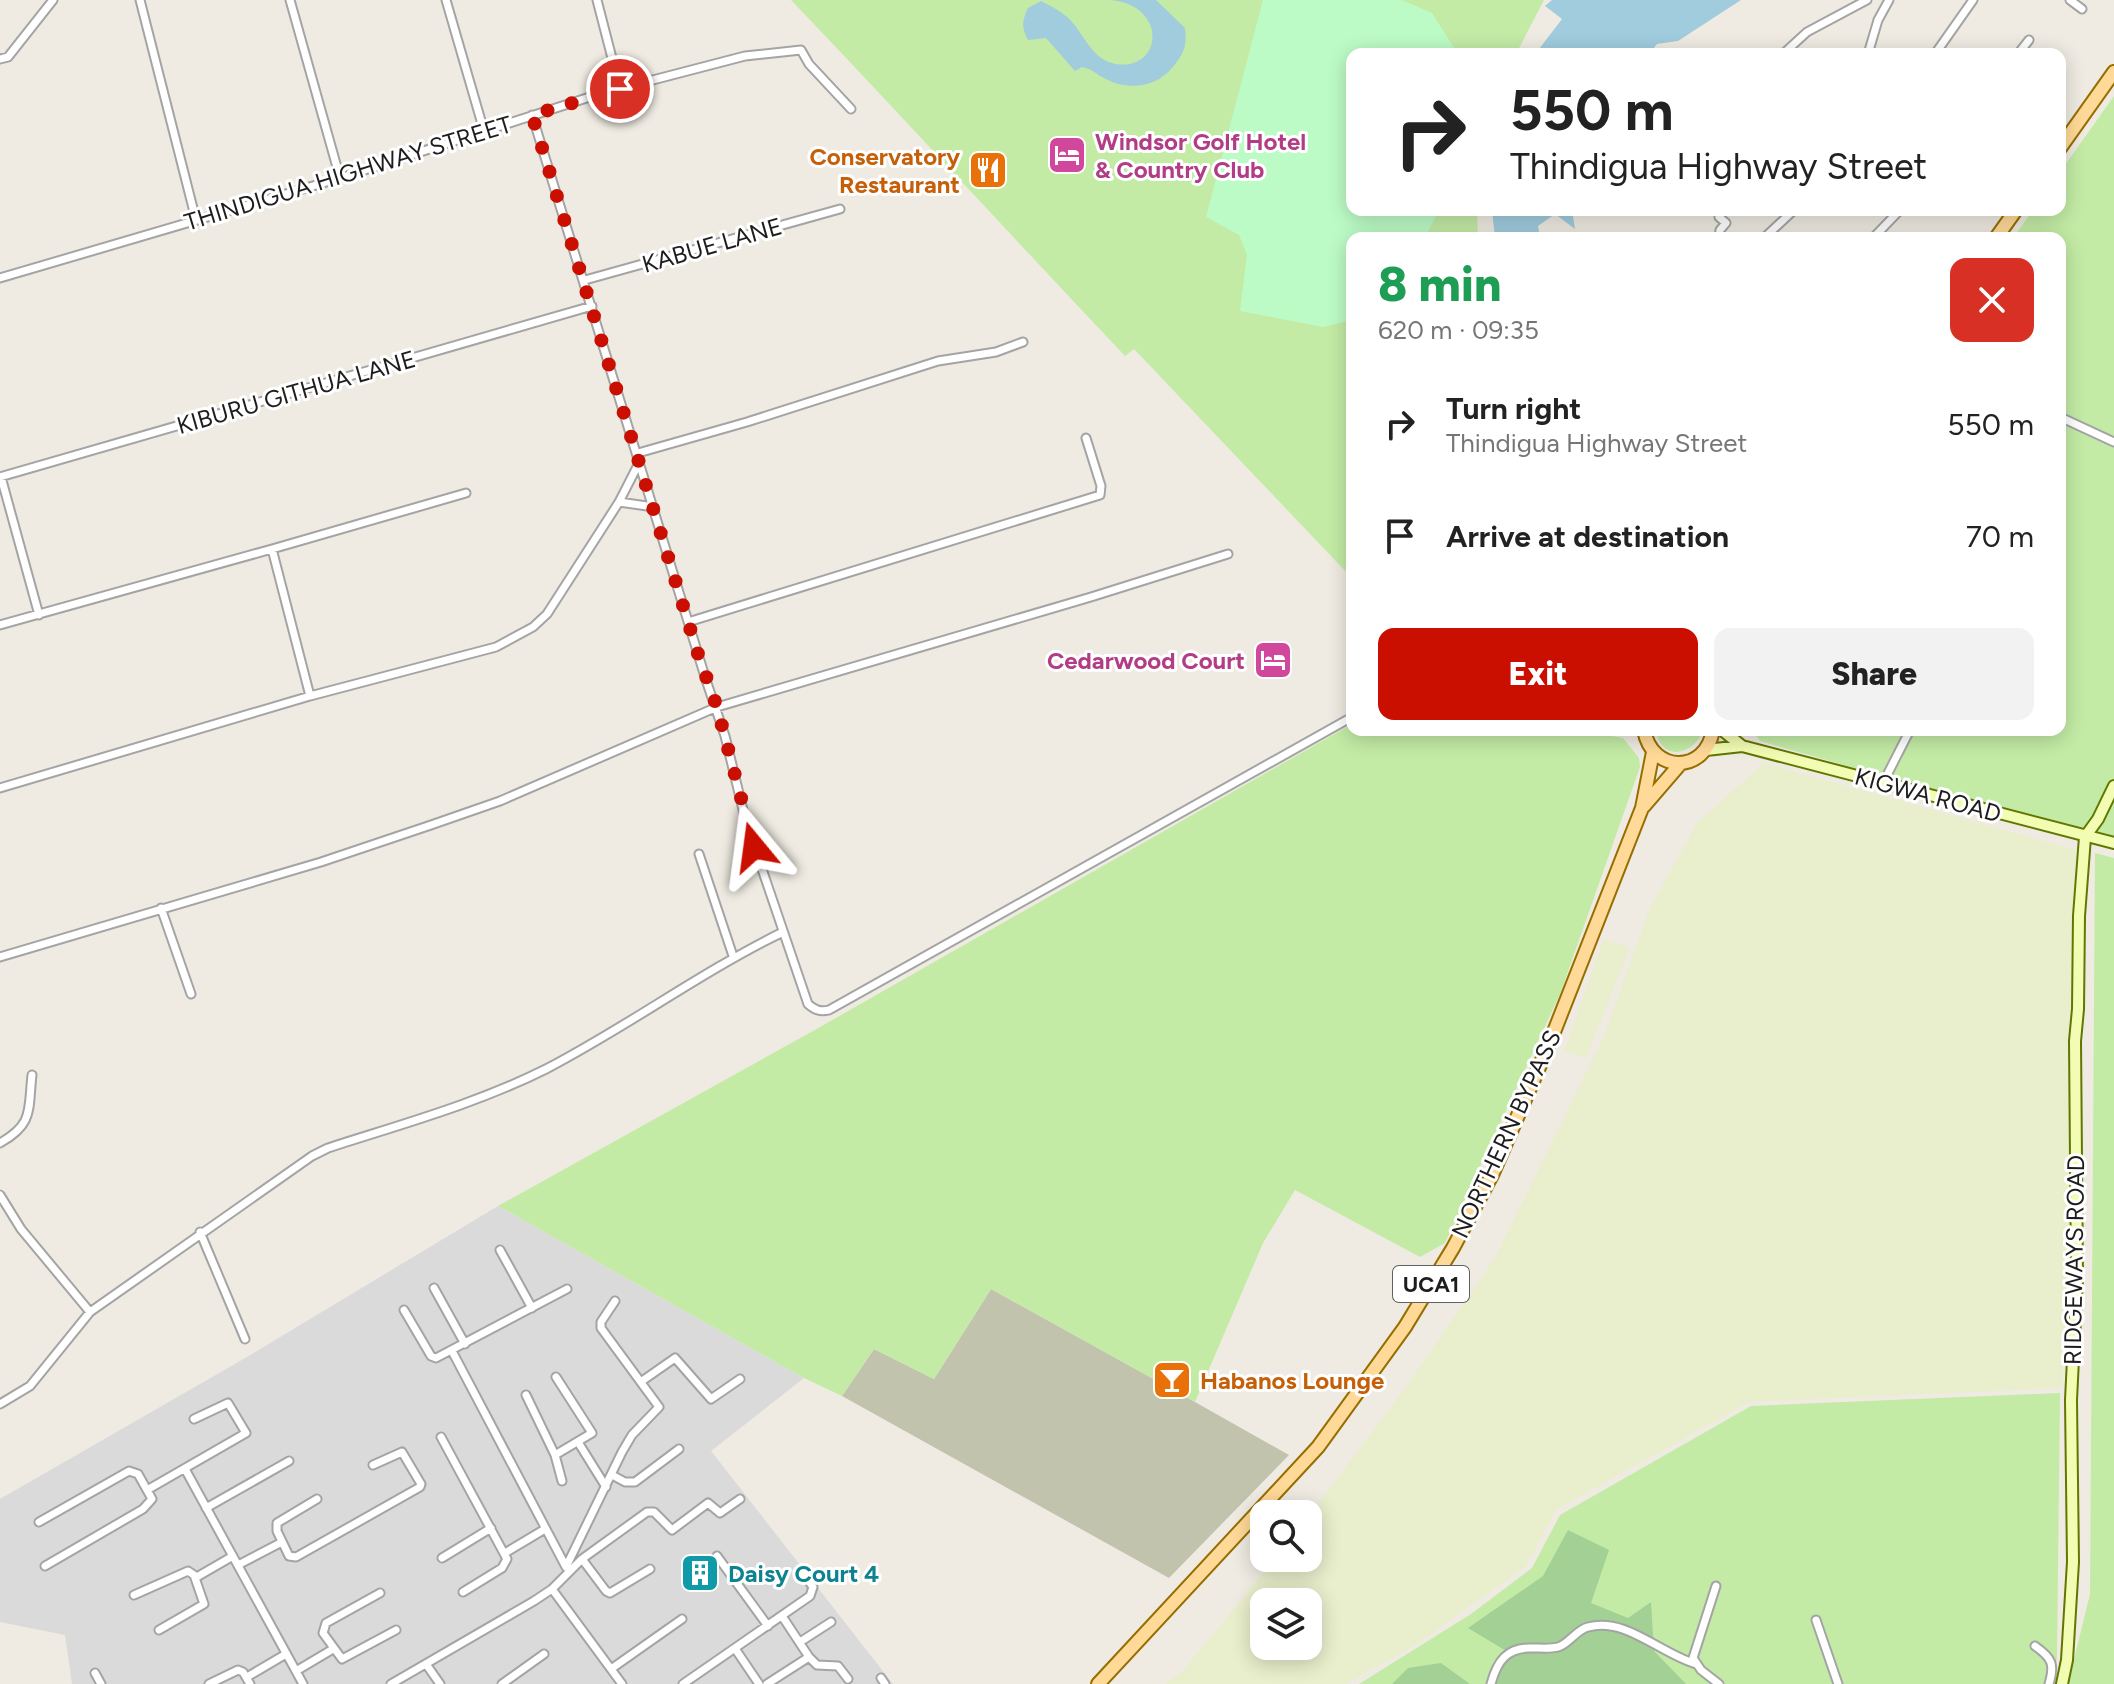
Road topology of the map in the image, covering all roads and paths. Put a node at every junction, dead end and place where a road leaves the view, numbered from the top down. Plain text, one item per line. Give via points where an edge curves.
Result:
1 (53, 0) edge
2 (140, 0) edge
3 (290, 0) edge
4 (446, 0) edge
5 (597, 0) edge
6 (1867, 0) edge
7 (1889, 0) edge
8 (1973, 0) edge
9 (2070, 0) edge
10 (2082, 9) dead end
11 (2029, 40) dead end
12 (1790, 48) edge
13 (1870, 48) edge
14 (1939, 48) edge
15 (2023, 48) edge
16 (0, 59) edge
17 (2114, 72) edge
18 (620, 89) junction
19 (851, 109) dead end
20 (532, 115) junction
21 (484, 131) junction
22 (2066, 140) edge
23 (340, 178) junction
24 (840, 209) dead end
25 (1788, 216) edge
26 (1894, 216) edge
27 (1719, 217) dead end
28 (196, 220) junction
29 (1720, 232) edge
30 (1770, 232) edge
31 (1879, 232) edge
32 (0, 278) edge
33 (585, 280) junction
34 (592, 306) junction
35 (1023, 342) dead end
36 (2066, 420) edge
37 (1086, 438) dead end
38 (2114, 442) edge
39 (639, 457) junction
40 (1, 477) edge
41 (466, 493) dead end
42 (619, 502) junction
43 (654, 507) junction
44 (272, 549) junction
45 (1228, 554) dead end
46 (39, 615) junction
47 (688, 622) junction
48 (0, 625) edge
49 (310, 696) junction
50 (717, 707) junction
51 (1346, 720) edge
52 (1641, 736) edge
53 (1646, 736) edge
54 (1711, 736) edge
55 (1730, 736) edge
56 (1907, 736) edge
57 (1742, 746) junction
58 (1652, 750) junction
59 (1706, 750) junction
60 (1681, 763) junction
61 (1883, 783) junction
62 (2114, 786) edge
63 (0, 788) edge
64 (1642, 808) junction
65 (2085, 837) junction
66 (2114, 843) edge
67 (699, 854) dead end
68 (161, 908) junction
69 (783, 932) junction
70 (733, 956) junction
71 (0, 957) edge
72 (191, 994) dead end
73 (32, 1075) dead end
74 (0, 1143) edge
75 (0, 1195) edge
76 (200, 1232) junction
77 (500, 1250) dead end
78 (434, 1288) dead end
79 (567, 1289) dead end
80 (615, 1301) dead end
81 (532, 1308) junction
82 (404, 1310) dead end
83 (90, 1312) junction
84 (245, 1339) dead end
85 (465, 1344) junction
86 (452, 1351) junction
87 (556, 1377) dead end
88 (740, 1379) dead end
89 (642, 1381) junction
90 (526, 1395) dead end
91 (0, 1404) edge
92 (194, 1419) dead end
93 (441, 1437) dead end
94 (578, 1442) junction
95 (679, 1449) dead end
96 (555, 1455) junction
97 (289, 1461) dead end
98 (373, 1465) dead end
99 (185, 1469) junction
100 (612, 1475) junction
101 (562, 1481) dead end
102 (606, 1487) junction
103 (147, 1490) junction
104 (317, 1499) dead end
105 (740, 1499) dead end
106 (206, 1508) junction
107 (39, 1522) dead end
108 (491, 1528) junction
109 (545, 1529) junction
110 (282, 1542) junction
111 (505, 1553) junction
112 (233, 1556) junction
113 (717, 1556) dead end
114 (442, 1558) dead end
115 (582, 1559) junction
116 (238, 1565) junction
117 (45, 1566) dead end
118 (650, 1569) dead end
119 (567, 1570) junction
120 (801, 1571) dead end
121 (195, 1578) junction
122 (1716, 1586) dead end
123 (552, 1589) junction
124 (463, 1592) dead end
125 (380, 1593) dead end
126 (134, 1595) dead end
127 (782, 1616) junction
128 (682, 1619) dead end
129 (1816, 1620) dead end
130 (831, 1622) dead end
131 (768, 1626) junction
132 (159, 1630) dead end
133 (396, 1630) dead end
134 (800, 1642) junction
135 (2035, 1646) dead end
136 (333, 1649) junction
137 (736, 1650) junction
138 (286, 1654) junction
139 (544, 1654) dead end
140 (809, 1657) junction
141 (426, 1664) junction
142 (1696, 1664) junction
143 (611, 1669) junction
144 (296, 1671) junction
145 (95, 1673) dead end
146 (848, 1679) dead end
147 (249, 1680) edge
148 (101, 1684) edge
149 (209, 1684) edge
150 (303, 1684) edge
151 (391, 1684) edge
152 (440, 1684) edge
153 (502, 1684) edge
154 (622, 1684) edge
155 (683, 1684) edge
156 (759, 1684) edge
157 (767, 1684) edge
158 (1098, 1684) edge
159 (1491, 1684) edge
160 (1719, 1684) edge
161 (1838, 1684) edge
162 (2049, 1684) edge
163 (2062, 1684) edge

1 - 16 street via 8,57
2 - 28 street
3 - 23 street
4 - 21 street
5 - 18 street
6 - 12 street via 1807,32
7 - 13 street
8 - 14 street
9 - 10 street
11 - 15 street
17 - 22 main road
18 - 19 street, THINDIGUA HIGHWAY STREET via 745,56 801,50
18 - 20 street, THINDIGUA HIGHWAY STREET
20 - 21 street, THINDIGUA HIGHWAY STREET
20 - 33 street
21 - 23 street, THINDIGUA HIGHWAY STREET
23 - 28 street, THINDIGUA HIGHWAY STREET
24 - 33 street, KABUE LANE
25 - 30 street
26 - 31 street
27 - 29 street via 1726,223
28 - 32 street, THINDIGUA HIGHWAY STREET
33 - 34 street
34 - 39 street
34 - 40 street, KIBURU GITHUA LANE
35 - 39 street via 938,361
36 - 38 street
37 - 47 street via 1100,495
39 - 42 street
39 - 43 street
40 - 46 street
41 - 44 street
42 - 43 street
42 - 49 street via 547,614 524,633 496,647
43 - 47 street
44 - 46 street
44 - 49 street
45 - 50 street
46 - 48 street
47 - 50 street
49 - 63 street
50 - 68 street via 500,801 321,862
50 - 69 street via 746,822
51 - 69 street via 829,1010 821,1012 808,1004
52 - 58 street
53 - 58 main road
54 - 59 main road
55 - 57 street
56 - 61 street
57 - 59 street
57 - 61 street, KIGWA ROAD
58 - 60 main road via 1666,761
58 - 64 main road, UCA1
59 - 60 main road
60 - 64 main road, UCA1
61 - 65 street, KIGWA ROAD
62 - 65 street
64 - 158 main road, NORTHERN BYPASS / UCA1 via 1492,1175 1405,1327 1318,1447
65 - 66 street, KIGWA ROAD
65 - 163 street, RIDGEWAYS ROAD via 2075,1041 2073,1562
67 - 70 street
68 - 71 street
68 - 72 street
69 - 70 street
70 - 76 street via 497,1092 312,1156
73 - 74 street via 27,1119 22,1129
75 - 83 street via 21,1229
76 - 83 street
76 - 84 street
77 - 81 street
78 - 85 street
79 - 81 street
80 - 89 street via 600,1325
81 - 85 street
82 - 86 street via 431,1356
83 - 91 street via 30,1386
85 - 86 street
86 - 109 street
87 - 94 street via 592,1431
88 - 89 street via 711,1399 675,1358
89 - 100 street via 658,1409 632,1435
90 - 96 street
92 - 99 street via 228,1403 246,1433
93 - 108 street
94 - 96 street
94 - 102 street
95 - 100 street via 635,1482
96 - 101 street
97 - 106 street
98 - 110 street via 402,1452 420,1487 296,1557 289,1556
99 - 103 street
99 - 106 street
100 - 102 street
102 - 119 street
103 - 107 street via 138,1474 129,1471
103 - 117 street via 152,1499 148,1506
104 - 110 street via 277,1523
105 - 115 street via 720,1513 708,1503 672,1530 654,1512 647,1512
106 - 112 street
108 - 111 street
108 - 114 street
109 - 111 street
109 - 119 street
110 - 116 street
111 - 124 street via 502,1568
112 - 116 street
112 - 121 street
113 - 131 street
115 - 118 street via 610,1593
115 - 119 street
116 - 138 street
119 - 123 street
120 - 127 street via 814,1591
121 - 126 street via 188,1571
121 - 132 street via 204,1604
122 - 142 street via 1693,1652
123 - 141 street
123 - 143 street
125 - 136 street via 323,1626
127 - 131 street
127 - 134 street
128 - 143 street
129 - 161 street
130 - 134 street
131 - 137 street
133 - 136 street via 345,1659
134 - 140 street
135 - 162 street via 2054,1667
136 - 144 street
137 - 155 street
137 - 156 street
138 - 144 street
138 - 147 street
139 - 153 street
140 - 146 street via 817,1665 838,1666
140 - 157 street
141 - 151 street
141 - 152 street
142 - 159 street via 1603,1623 1582,1628 1559,1647 1523,1648 1509,1654 1496,1666
142 - 160 street
143 - 154 street
144 - 150 street
145 - 148 street
147 - 149 street via 238,1670

